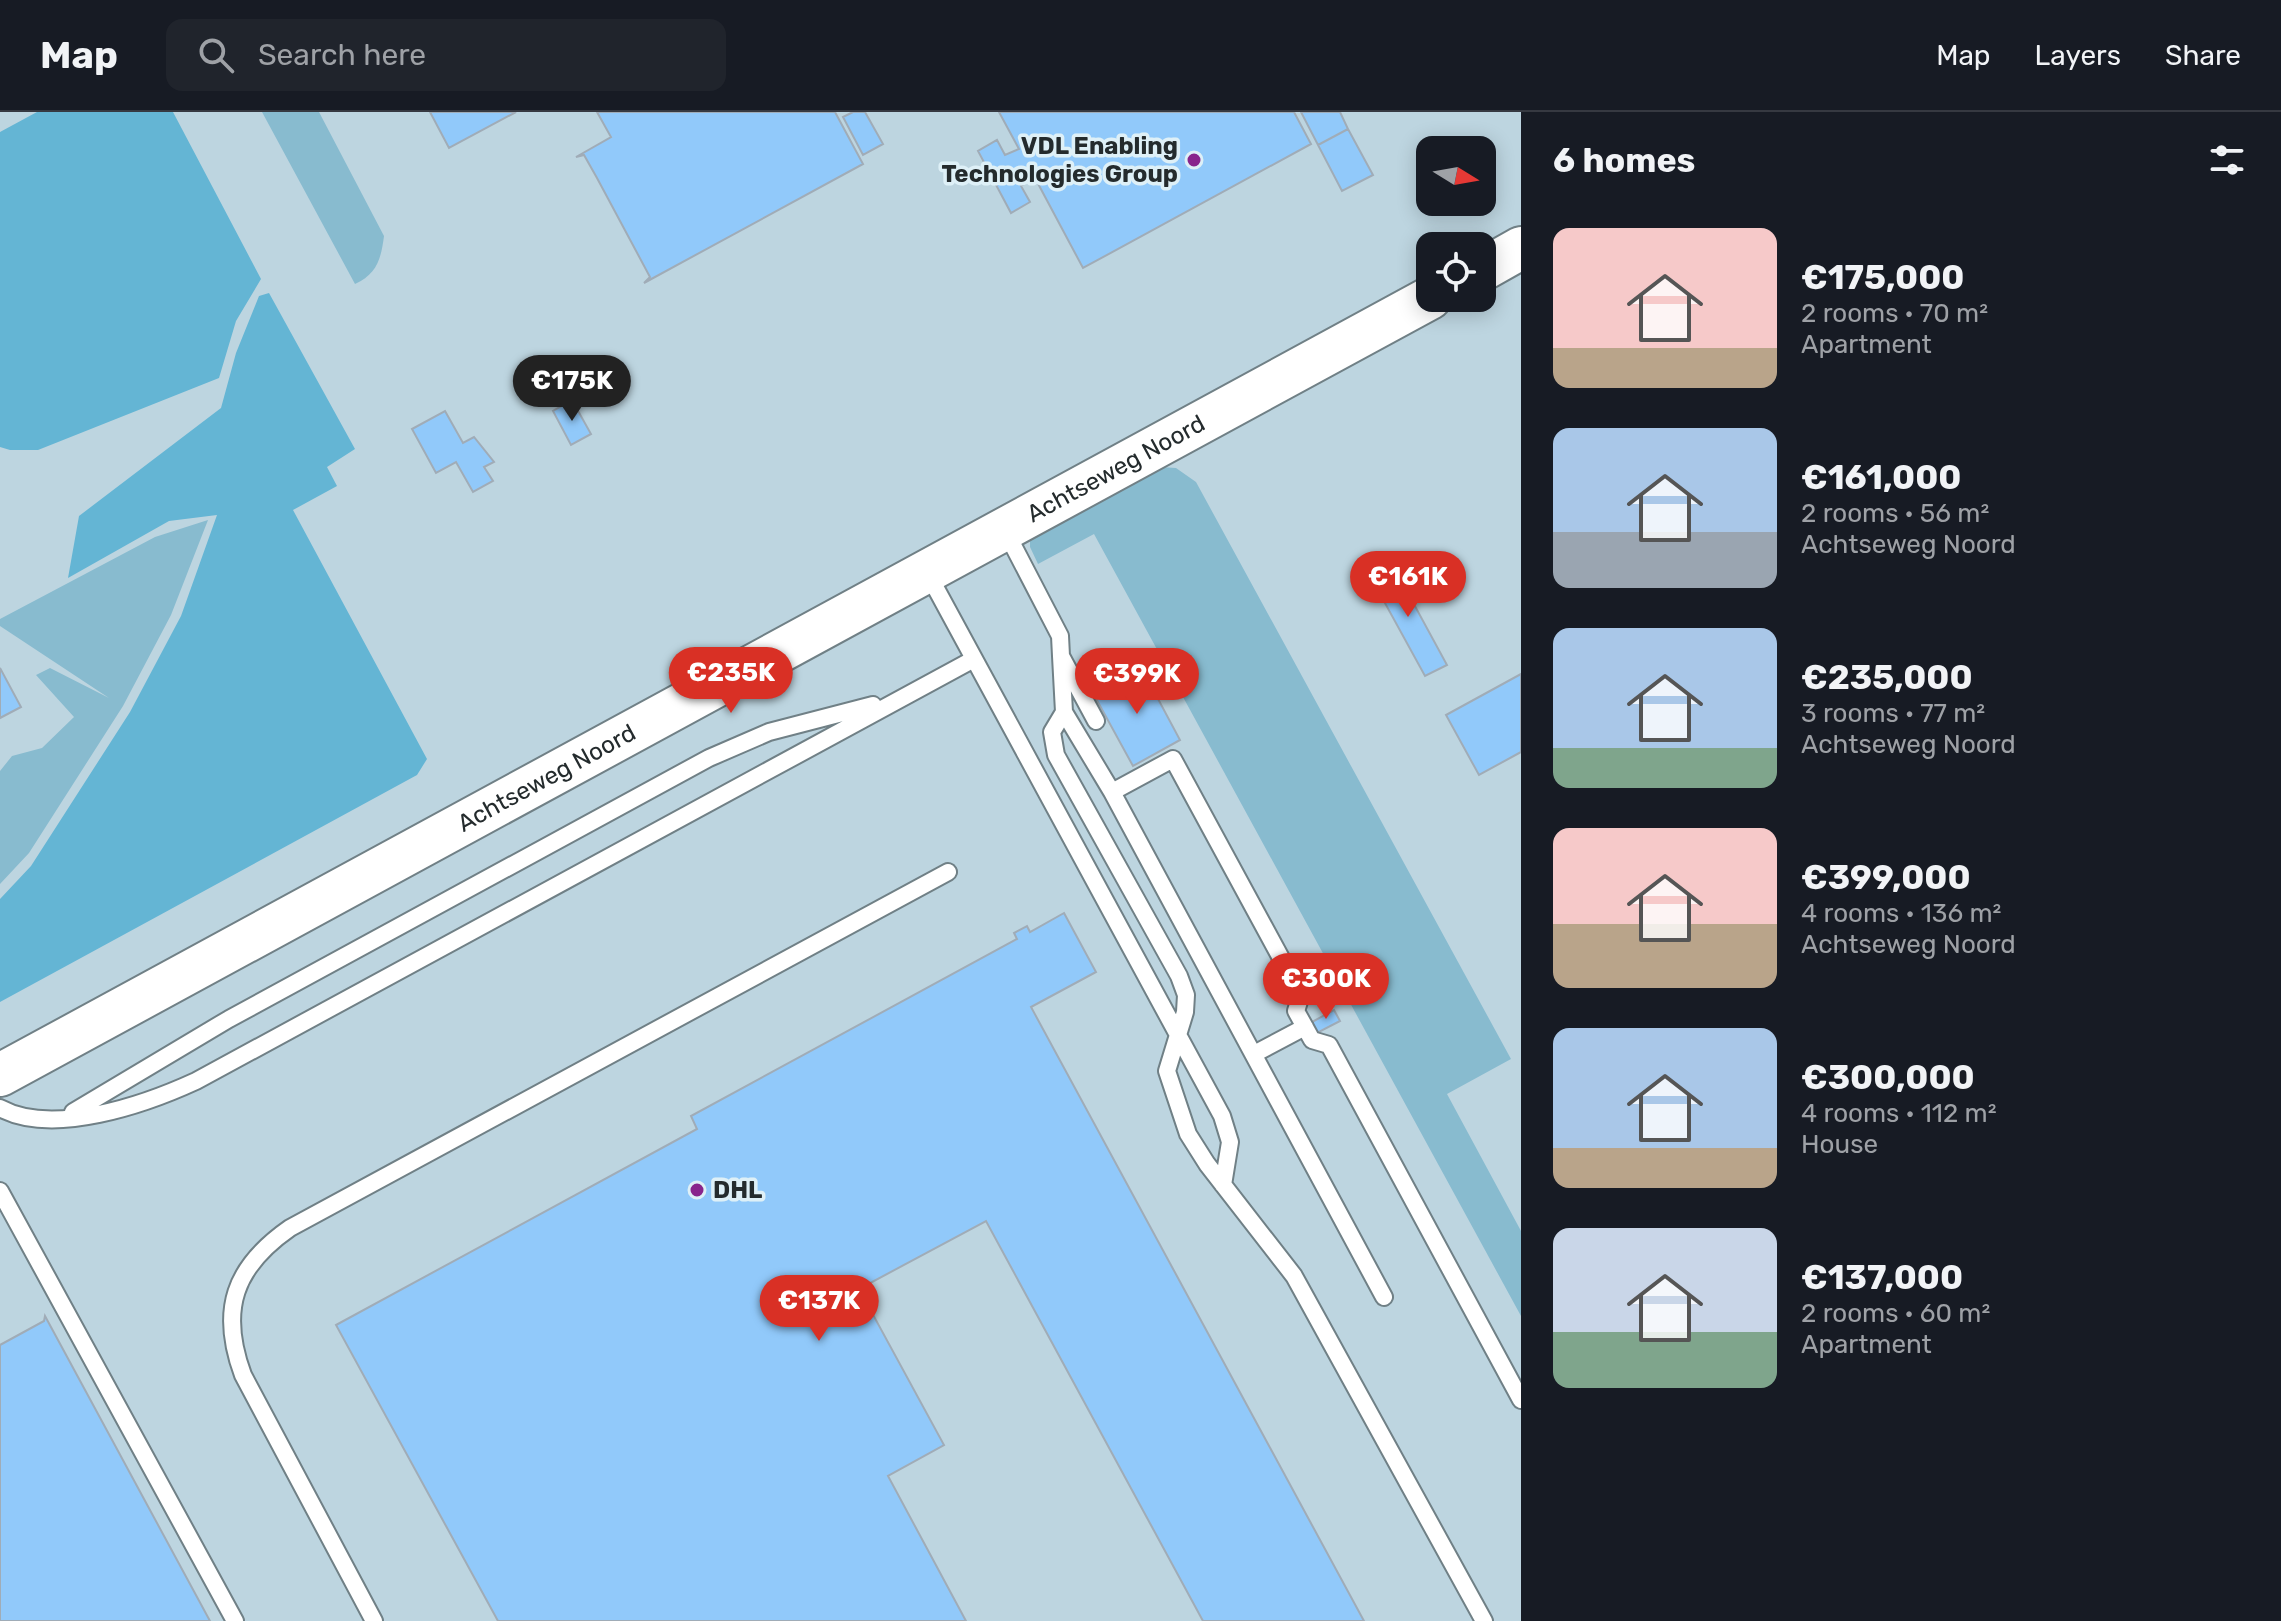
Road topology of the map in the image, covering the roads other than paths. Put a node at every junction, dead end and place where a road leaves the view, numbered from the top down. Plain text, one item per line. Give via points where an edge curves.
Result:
1 (1521, 248) edge
2 (1496, 262) edge
3 (1416, 306) edge
4 (1004, 529) junction
5 (927, 571) junction
6 (1061, 656) junction
7 (974, 659) junction
8 (899, 699) junction
9 (1064, 712) junction
10 (1096, 721) dead end
11 (1112, 792) junction
12 (948, 872) dead end
13 (1305, 1027) junction
14 (1177, 1033) junction
15 (1254, 1054) junction
16 (0, 1075) edge
17 (0, 1108) edge
18 (52, 1117) junction
19 (1223, 1185) junction
20 (0, 1191) edge
21 (1384, 1297) dead end
22 (1521, 1400) edge
23 (235, 1621) edge
24 (374, 1621) edge
25 (1484, 1621) edge

1 - 2 street
3 - 4 street, Achtseweg Noord
4 - 5 street, Achtseweg Noord
4 - 6 lane via 1060,636
5 - 7 lane
5 - 16 street, Achtseweg Noord
6 - 9 lane
6 - 10 lane
7 - 8 lane
7 - 14 lane
8 - 18 lane via 769,732 709,758 229,1019 91,1104
8 - 18 lane via 196,1081 124,1110
9 - 11 lane
9 - 14 lane via 1051,742 1179,976 1186,995
11 - 13 lane via 1173,759 1301,995 1296,1011
11 - 15 lane
12 - 24 lane via 261,1248 242,1274 232,1305 235,1354
13 - 15 lane
13 - 22 lane via 1312,1040 1329,1045
14 - 19 lane via 1228,1130
14 - 19 lane via 1168,1083 1188,1134
15 - 21 lane
17 - 18 lane via 26,1117
19 - 25 lane via 1294,1276
20 - 23 lane

